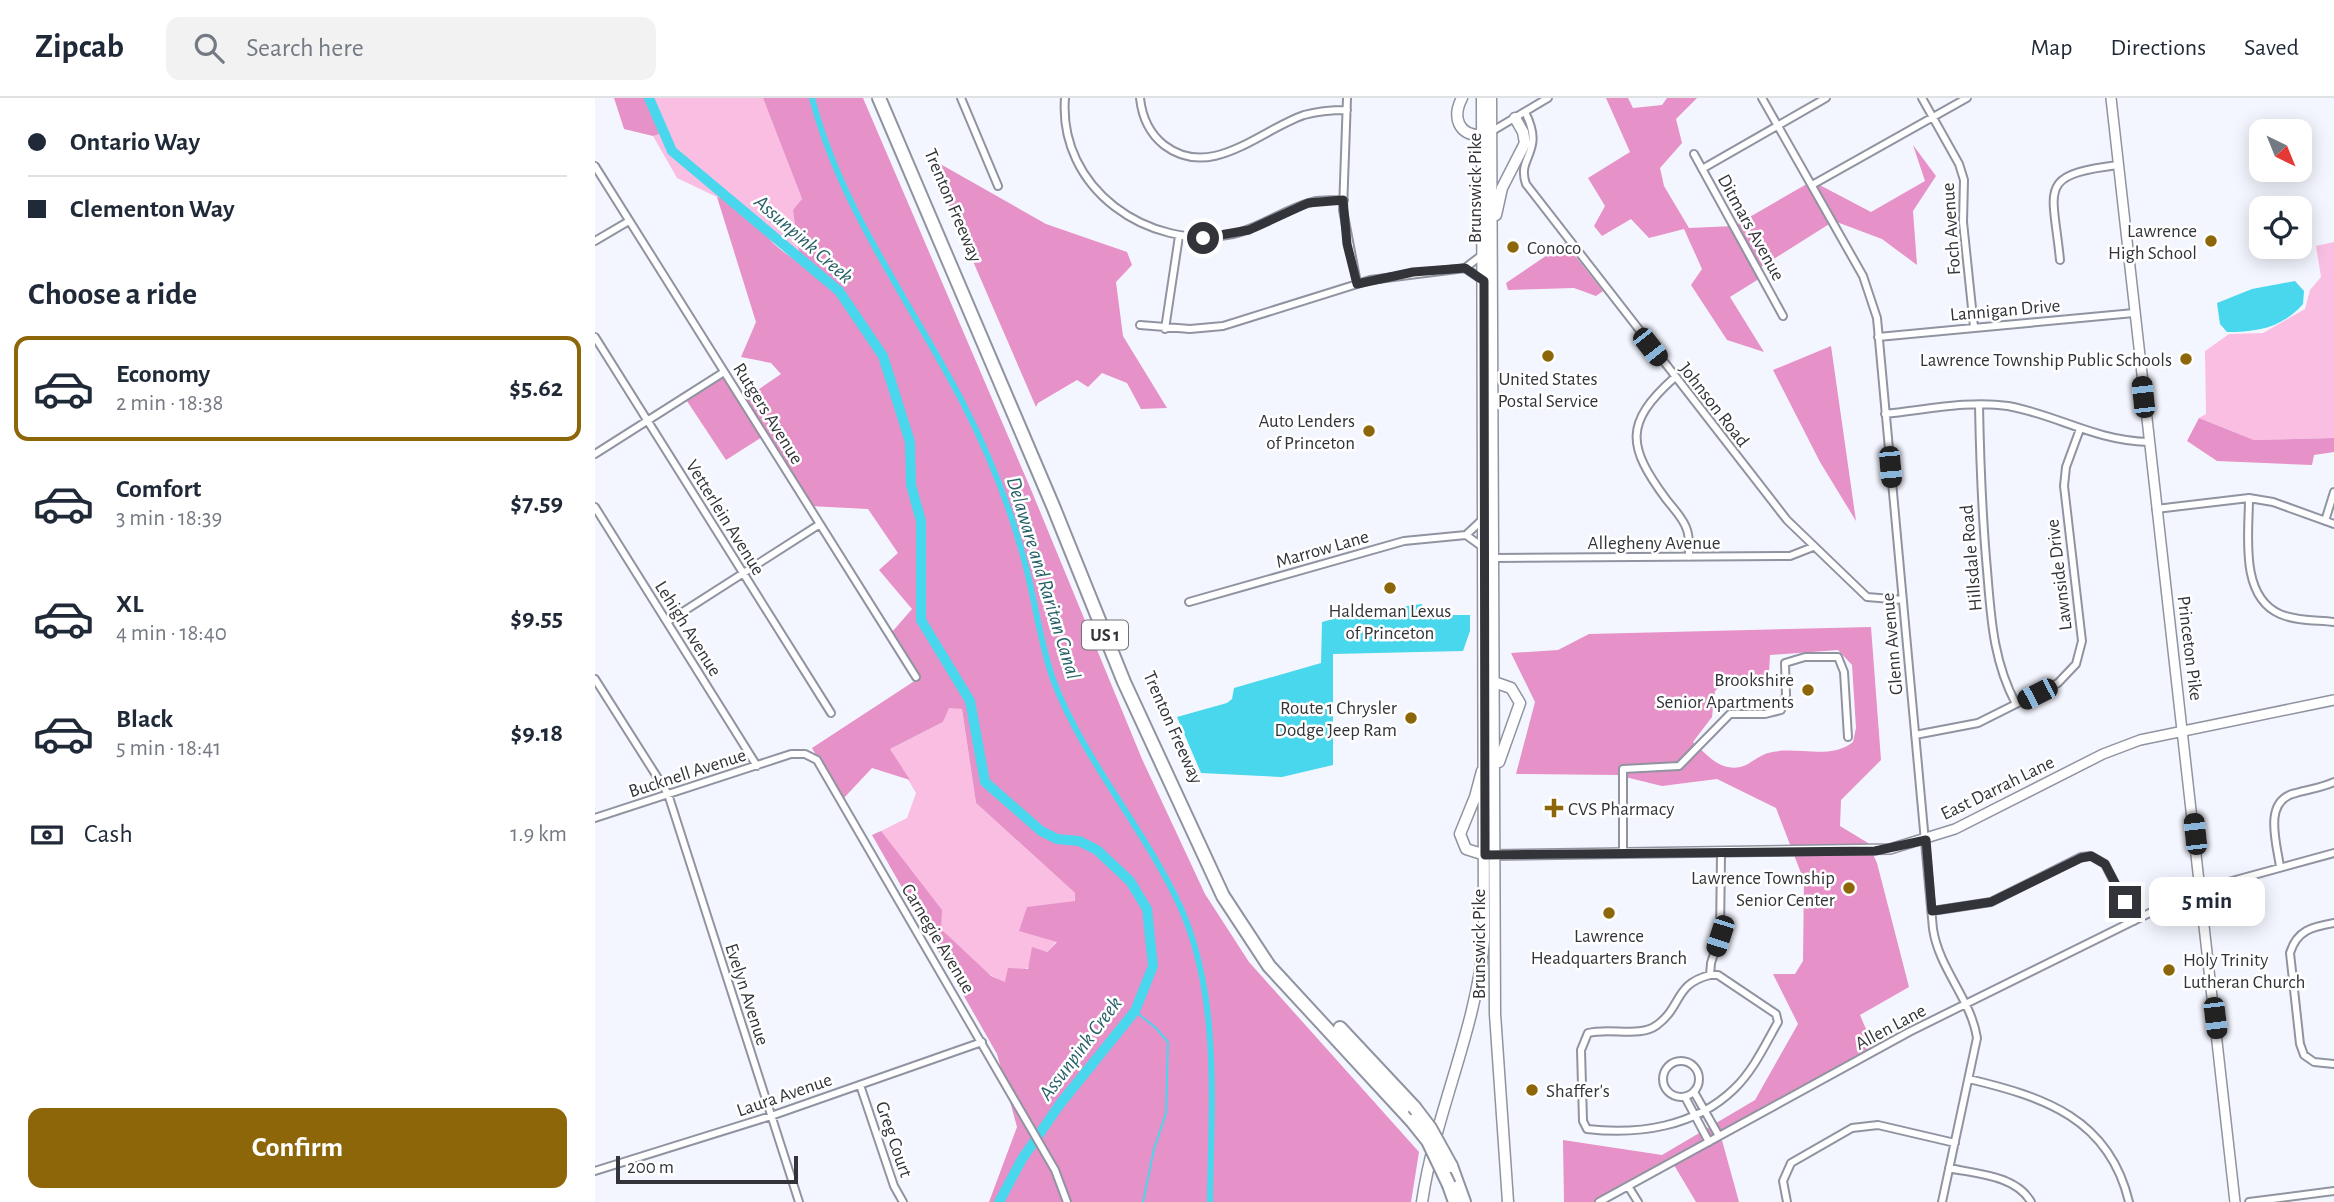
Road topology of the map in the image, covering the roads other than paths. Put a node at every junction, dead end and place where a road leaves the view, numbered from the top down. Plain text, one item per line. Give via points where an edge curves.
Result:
1 (879, 98) edge
2 (888, 98) edge
3 (961, 98) edge
4 (1065, 98) edge
5 (1140, 98) edge
6 (1347, 98) edge
7 (1462, 98) edge
8 (1482, 98) edge
9 (1491, 98) edge
10 (1548, 98) edge
11 (1762, 98) edge
12 (1826, 98) edge
13 (1922, 98) edge
14 (1968, 98) edge
15 (2111, 98) edge
16 (1347, 110) junction
17 (1525, 112) junction
18 (1515, 118) junction
19 (1933, 118) junction
20 (1778, 125) junction
21 (1487, 133) junction
22 (1694, 154) dead end
23 (2118, 165) junction
24 (595, 166) edge
25 (1702, 169) junction
26 (1812, 185) junction
27 (998, 186) dead end
28 (1343, 200) junction
29 (629, 220) junction
30 (1179, 236) junction
31 (595, 242) edge
32 (1492, 243) junction
33 (1483, 254) junction
34 (2060, 260) dead end
35 (1465, 268) junction
36 (1484, 281) junction
37 (1357, 284) junction
38 (2134, 313) junction
39 (1783, 316) dead end
40 (1140, 325) dead end
41 (1975, 327) junction
42 (1165, 329) junction
43 (1878, 337) junction
44 (595, 338) edge
45 (725, 372) junction
46 (1674, 378) junction
47 (1979, 405) junction
48 (1885, 414) junction
49 (647, 421) junction
50 (2080, 429) junction
51 (2148, 442) junction
52 (595, 454) edge
53 (2334, 492) edge
54 (2249, 498) junction
55 (595, 508) edge
56 (2156, 509) junction
57 (1485, 517) junction
58 (2325, 521) junction
59 (820, 524) junction
60 (2334, 524) edge
61 (1466, 535) junction
62 (1813, 547) junction
63 (1485, 549) junction
64 (1689, 557) junction
65 (1494, 558) junction
66 (743, 573) junction
67 (1903, 600) junction
68 (1189, 602) dead end
69 (667, 622) junction
70 (2334, 622) edge
71 (916, 677) dead end
72 (595, 679) edge
73 (1487, 687) junction
74 (2334, 700) edge
75 (2016, 704) junction
76 (831, 713) dead end
77 (2183, 730) junction
78 (1915, 734) junction
79 (1848, 737) dead end
80 (1486, 750) junction
81 (788, 756) joint
82 (757, 765) junction
83 (2334, 782) edge
84 (1495, 790) junction
85 (668, 794) junction
86 (595, 818) edge
87 (1926, 840) junction
88 (1623, 853) junction
89 (1721, 853) junction
90 (2334, 853) edge
91 (1490, 855) junction
92 (2280, 867) junction
93 (2201, 889) junction
94 (1932, 911) junction
95 (2134, 920) junction
96 (2334, 923) edge
97 (1710, 975) junction
98 (1965, 1005) junction
99 (982, 1042) junction
100 (2334, 1064) edge
101 (1969, 1079) junction
102 (860, 1085) junction
103 (1694, 1092) junction
104 (1685, 1097) junction
105 (1704, 1108) junction
106 (1694, 1114) junction
107 (771, 1116) junction
108 (1719, 1136) junction
109 (1709, 1142) junction
110 (1955, 1143) junction
111 (1949, 1168) junction
112 (595, 1171) edge
113 (1628, 1186) junction
114 (2333, 1191) edge
115 (799, 1202) edge
116 (903, 1202) edge
117 (1067, 1202) edge
118 (1422, 1202) edge
119 (1455, 1202) edge
120 (1464, 1202) edge
121 (1508, 1202) edge
122 (1599, 1202) edge
123 (1638, 1202) edge
124 (1787, 1202) edge
125 (1941, 1202) edge
126 (2031, 1202) edge
127 (2129, 1202) edge
128 (2235, 1202) edge
129 (2249, 1202) edge
130 (2334, 1202) edge

1 - 119 highway, Trenton Freeway / US 1, bridge via 1123,682 1223,896 1269,966 1412,1121 1427,1141
2 - 120 highway, Trenton Freeway / US 1, bridge via 1140,700 1231,893 1276,961 1430,1128
3 - 27 street
4 - 30 street via 1067,136 1075,160 1091,184 1124,214
5 - 16 street via 1155,136 1170,149 1196,157 1225,154 1303,115
6 - 16 street
7 - 21 main road via 1456,113 1458,124 1466,132
8 - 21 main road, Brunswick Pike
9 - 21 main road, Brunswick Pike
10 - 17 street
11 - 20 street, Glenn Avenue
12 - 20 street
13 - 19 street, Foch Avenue
14 - 19 street
15 - 23 main road, Princeton Pike
16 - 28 street
17 - 18 street
17 - 46 street, Johnson Road via 1534,134 1523,173 1526,184
18 - 21 street
18 - 32 main road via 1525,143 1503,188
19 - 26 street
19 - 41 street, Foch Avenue via 1964,180 1963,222
20 - 25 street
20 - 26 street, Glenn Avenue
21 - 32 main road, Brunswick Pike
21 - 33 main road, Brunswick Pike
22 - 25 street, Ditmars Avenue
23 - 34 street via 2081,170 2058,183 2054,195
23 - 38 main road, Princeton Pike
24 - 29 street, Rutgers Avenue
25 - 39 street, Ditmars Avenue
26 - 43 street, Glenn Avenue via 1869,289
28 - 30 street via 1308,203 1234,234
28 - 37 street
29 - 31 street
29 - 45 street, Rutgers Avenue
30 - 42 street
32 - 65 main road, Brunswick Pike
33 - 35 street
33 - 36 main road, Brunswick Pike
35 - 36 street
35 - 37 street via 1413,272
36 - 57 main road, Brunswick Pike
37 - 42 street via 1231,323
38 - 41 street, Lannigan Drive
38 - 51 main road, Princeton Pike
40 - 42 street
41 - 43 street, Lannigan Drive
43 - 48 street, Glenn Avenue
44 - 49 street, Vetterlein Avenue
45 - 49 street
45 - 59 street, Rutgers Avenue
46 - 62 street, Johnson Road
46 - 64 street via 1644,407 1638,422 1638,444 1649,476 1687,530
47 - 48 street
47 - 50 street via 2021,410
47 - 75 street, Hillsdale Road via 1993,644
48 - 67 street, Glenn Avenue
49 - 52 street
49 - 66 street, Vetterlein Avenue
50 - 51 street via 2110,439
50 - 75 street, Lawnside Drive via 2064,486 2081,649 2064,678
51 - 56 main road, Princeton Pike
53 - 58 street
54 - 56 street
54 - 58 street
54 - 70 street via 2251,568 2262,599 2287,617
55 - 69 street, Lehigh Avenue
56 - 77 main road, Princeton Pike
57 - 61 street
57 - 63 main road, Brunswick Pike
58 - 60 street
59 - 66 street
59 - 71 street, Rutgers Avenue
61 - 63 street
61 - 68 street, Marrow Lane via 1404,541
62 - 64 street, Allegheny Avenue via 1790,556
62 - 67 street, Johnson Road via 1867,597
63 - 73 main road, Brunswick Pike
64 - 65 street, Allegheny Avenue
65 - 73 main road, Brunswick Pike
66 - 69 street
66 - 76 street, Vetterlein Avenue
67 - 78 street, Glenn Avenue
69 - 82 street, Lehigh Avenue
72 - 85 street, Evelyn Avenue
73 - 80 main road, Brunswick Pike
73 - 84 main road, Brunswick Pike
73 - 84 main road via 1511,688 1520,703 1500,752
74 - 77 main road, East Darrah Lane
75 - 78 street, Lawnside Drive via 1967,727
77 - 87 main road, East Darrah Lane via 2112,750
77 - 93 main road, Princeton Pike
78 - 87 street, Glenn Avenue
79 - 88 street via 1844,672 1838,657 1805,657 1785,663 1786,695 1781,710 1730,714 1679,766 1623,769
80 - 91 main road, Brunswick Pike
80 - 91 main road via 1475,797 1459,834 1466,849
81 - 82 street, Bucknell Avenue
81 - 99 street, Carnegie Avenue via 805,754 821,765
82 - 85 street, Bucknell Avenue
83 - 92 street via 2289,795 2279,804 2273,821
84 - 91 main road, Brunswick Pike
85 - 86 street, Bucknell Avenue
85 - 107 street, Evelyn Avenue
87 - 89 main road, East Darrah Lane via 1875,851
87 - 94 street, Glenn Avenue
88 - 89 main road, East Darrah Lane
88 - 91 main road, East Darrah Lane
89 - 97 street via 1720,936
90 - 92 street, Allen Lane
91 - 118 main road, Brunswick Pike via 1478,988
91 - 121 main road, Brunswick Pike
92 - 93 street, Allen Lane
93 - 95 street, Allen Lane
93 - 128 main road, Princeton Pike
94 - 95 street via 1991,902 2091,856 2105,864
94 - 98 street, Glenn Avenue via 1937,947
95 - 98 street, Allen Lane
96 - 100 street via 2304,931 2292,946 2290,962 2301,1049 2319,1064
97 - 105 street via 1718,975 1776,1014 1778,1022 1732,1091
97 - 106 street via 1692,980 1657,1026 1588,1033 1581,1050 1587,1129 1667,1127
98 - 101 street, Glenn Avenue via 1977,1038
98 - 108 street, Allen Lane
99 - 102 street, Laura Avenue
99 - 117 street, Carnegie Avenue via 1062,1182
101 - 110 street, Glenn Avenue
101 - 127 street via 2034,1095 2074,1117 2105,1149
102 - 107 street, Laura Avenue
102 - 116 street, Greg Court
103 - 104 street
103 - 104 street via 1700,1080 1696,1069 1681,1060 1670,1064 1663,1074 1664,1087 1673,1096
103 - 105 street
104 - 106 street
105 - 106 street
105 - 108 street
106 - 109 street
107 - 112 street, Laura Avenue
107 - 115 street, Evelyn Avenue
108 - 109 street, Allen Lane
109 - 113 street, Allen Lane
110 - 111 street, Glenn Avenue
110 - 124 street via 1878,1125 1852,1128 1791,1163 1783,1181
111 - 125 street, Glenn Avenue
111 - 126 street via 2010,1182
113 - 122 street, Allen Lane
113 - 123 street
114 - 129 street
114 - 130 street

